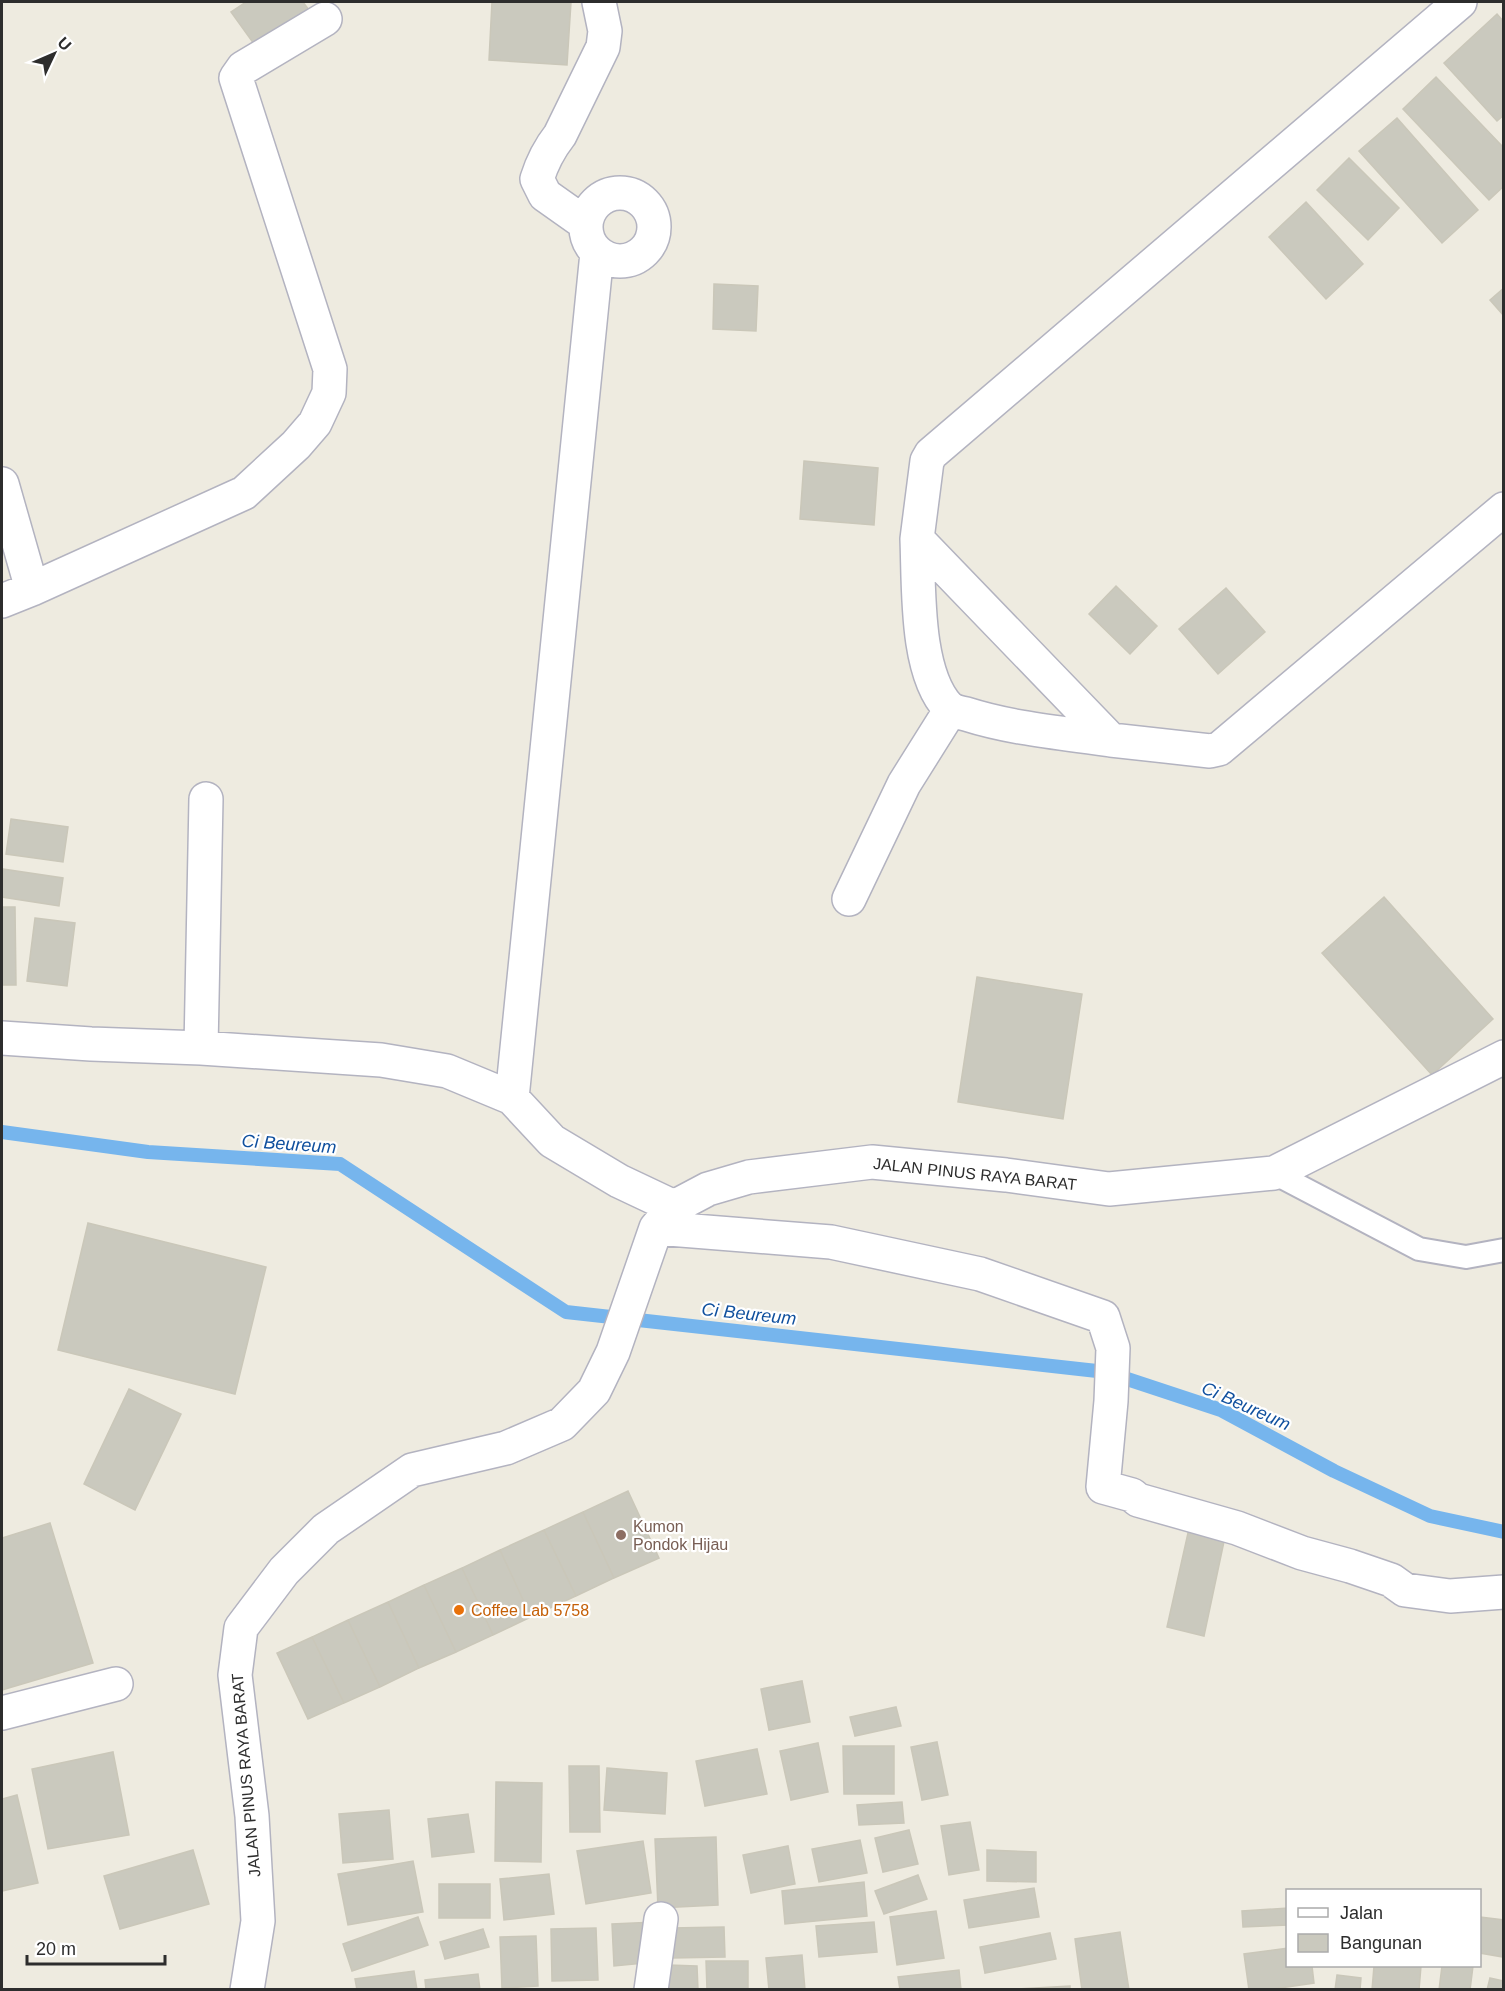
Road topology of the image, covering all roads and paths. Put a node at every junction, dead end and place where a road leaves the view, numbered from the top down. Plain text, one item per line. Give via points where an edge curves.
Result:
1 (599, 2) edge
2 (1460, 2) edge
3 (325, 19) dead end
4 (2, 484) edge
5 (1503, 509) edge
6 (917, 539) junction
7 (32, 589) junction
8 (2, 601) edge
9 (951, 709) junction
10 (1111, 740) junction
11 (206, 800) dead end
12 (849, 899) dead end
13 (2, 1038) edge
14 (201, 1048) junction
15 (1503, 1057) edge
16 (512, 1098) junction
17 (1274, 1173) junction
18 (660, 1227) junction
19 (1503, 1250) edge
20 (1503, 1592) edge
21 (116, 1684) dead end
22 (2, 1713) edge
23 (661, 1920) dead end
24 (248, 1989) edge
25 (651, 1989) edge

1 - 16 street via 605,31 603,47 537,179 545,195 591,238
2 - 6 street via 931,454
3 - 7 street via 243,68 236,78 330,369 329,393 315,423 244,493
4 - 7 street
5 - 10 street via 1219,749 1202,752
6 - 9 street via 926,657 932,682
6 - 10 street
7 - 8 street
9 - 10 street via 993,723
9 - 12 street via 904,784
11 - 14 street
13 - 14 street
14 - 16 street via 381,1060 447,1071
15 - 17 street, JALAN PINUS RAYA BARAT
16 - 18 street via 552,1141 619,1181
17 - 18 street, JALAN PINUS RAYA BARAT via 1109,1189 1006,1174 872,1162 749,1177 708,1190
17 - 19 lane via 1419,1249 1466,1257
18 - 20 street via 831,1242 980,1274 1103,1317 1113,1348 1103,1487 1350,1566 1391,1580 1405,1590 1449,1596
18 - 24 street, JALAN PINUS RAYA BARAT via 594,1391 562,1424 506,1448 412,1470 334,1522 284,1571 241,1628 235,1675 252,1816 258,1921
21 - 22 street
23 - 25 street

